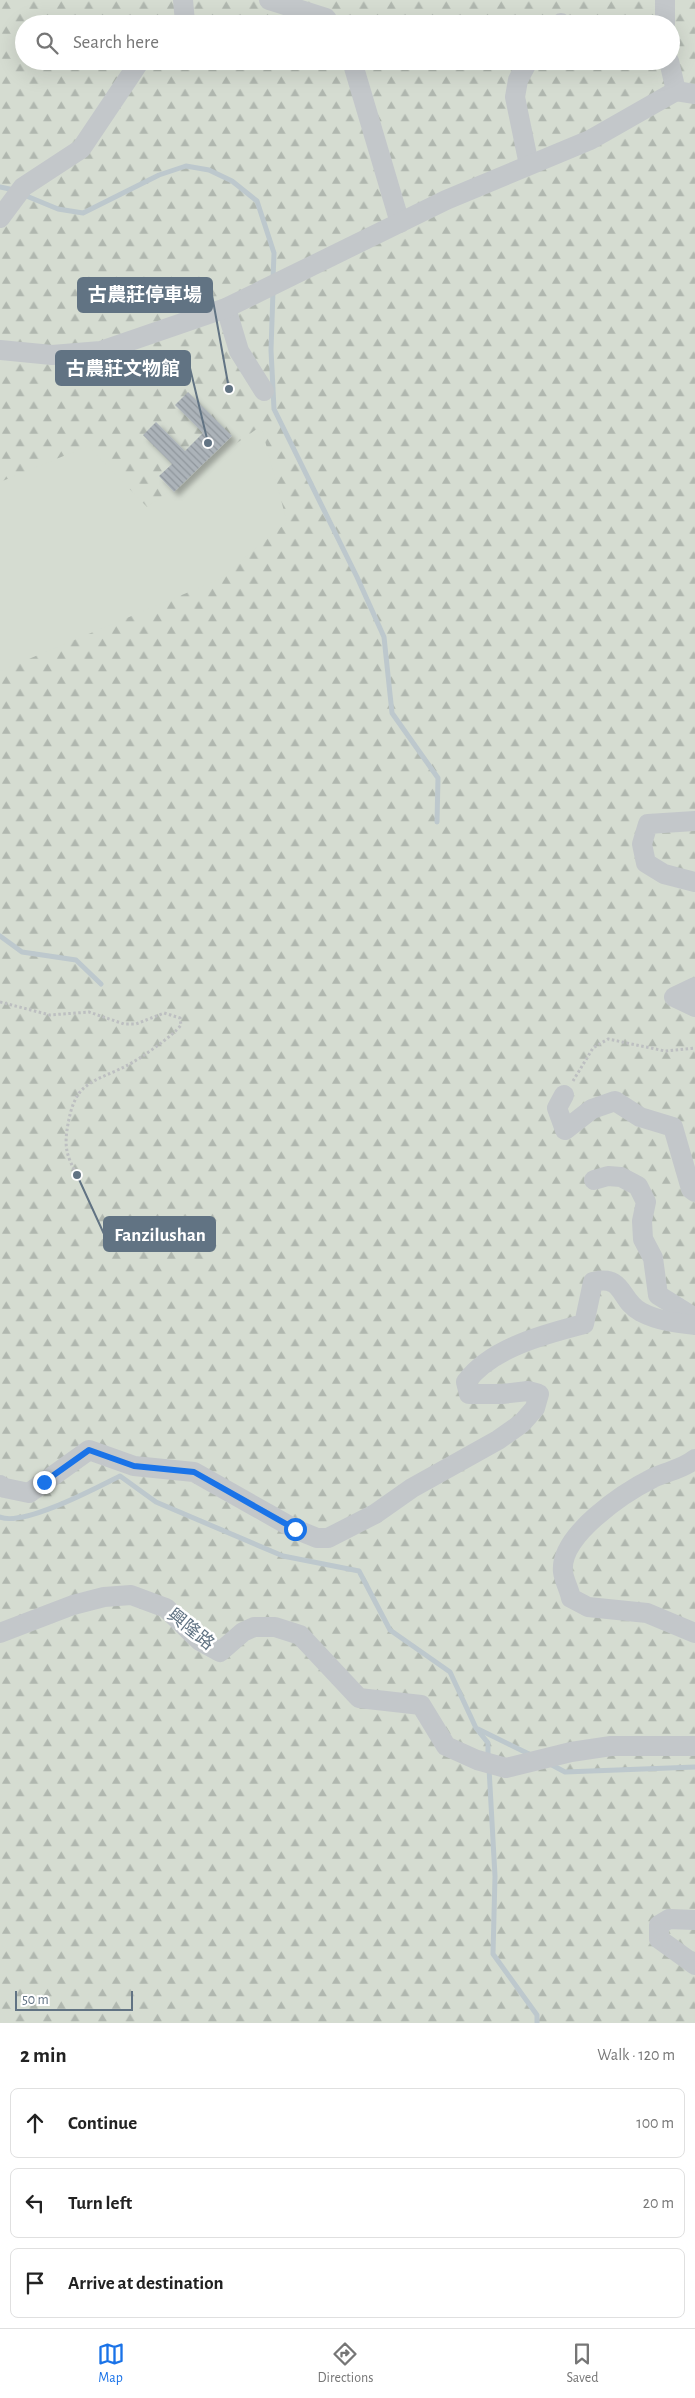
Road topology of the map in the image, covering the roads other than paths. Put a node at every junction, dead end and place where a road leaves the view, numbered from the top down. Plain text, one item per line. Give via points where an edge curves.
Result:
1 (183, 0) edge
2 (269, 0) edge
3 (665, 0) edge
4 (184, 15) edge
5 (316, 15) edge
6 (665, 15) edge
7 (134, 70) edge
8 (355, 70) edge
9 (523, 70) edge
10 (674, 70) edge
11 (685, 92) edge
12 (530, 165) junction
13 (0, 218) edge
14 (400, 223) junction
15 (226, 308) junction
16 (0, 350) edge
17 (264, 392) dead end
18 (695, 821) edge
19 (695, 882) edge
20 (695, 987) edge
21 (695, 1007) edge
22 (564, 1095) road end
23 (594, 1180) dead end
24 (695, 1192) edge
25 (695, 1318) edge
26 (695, 1325) edge
27 (695, 1459) edge
28 (0, 1485) edge
29 (0, 1633) edge
30 (695, 1633) edge
31 (695, 1746) edge
32 (695, 1920) edge
33 (695, 1965) edge

1 - 4 street
2 - 5 street
3 - 6 street
7 - 13 street via 81,149 18,194
8 - 14 street
9 - 12 street via 515,97
10 - 11 street
11 - 12 street via 590,140
12 - 14 street
14 - 15 street
15 - 16 street via 101,351 52,355
15 - 17 street via 239,351
18 - 19 street via 648,824 642,844 646,863 664,874
20 - 21 street via 674,997
22 - 24 street via 557,1108 565,1130 592,1109 615,1102 640,1117 673,1127 691,1189
23 - 25 street via 621,1177 638,1186 646,1202 643,1239 653,1258 658,1295
26 - 28 street via 657,1319 640,1312 630,1304 617,1284 606,1279 593,1282 584,1324 510,1349 475,1370 466,1382 469,1394 528,1391 538,1394 535,1408 522,1423 412,1488 375,1514 328,1538 317,1538 295,1529 194,1472 134,1466 89,1450 29,1493
27 - 30 street via 687,1466 637,1486 610,1503 569,1548 563,1570 571,1598 588,1607 647,1613
29 - 31 street, 興隆路 via 73,1605 104,1597 131,1595 166,1608 200,1641 220,1652 254,1627 275,1627 300,1636 359,1698 421,1705 446,1746 506,1768 612,1746
32 - 33 street via 669,1919 659,1925 659,1939

